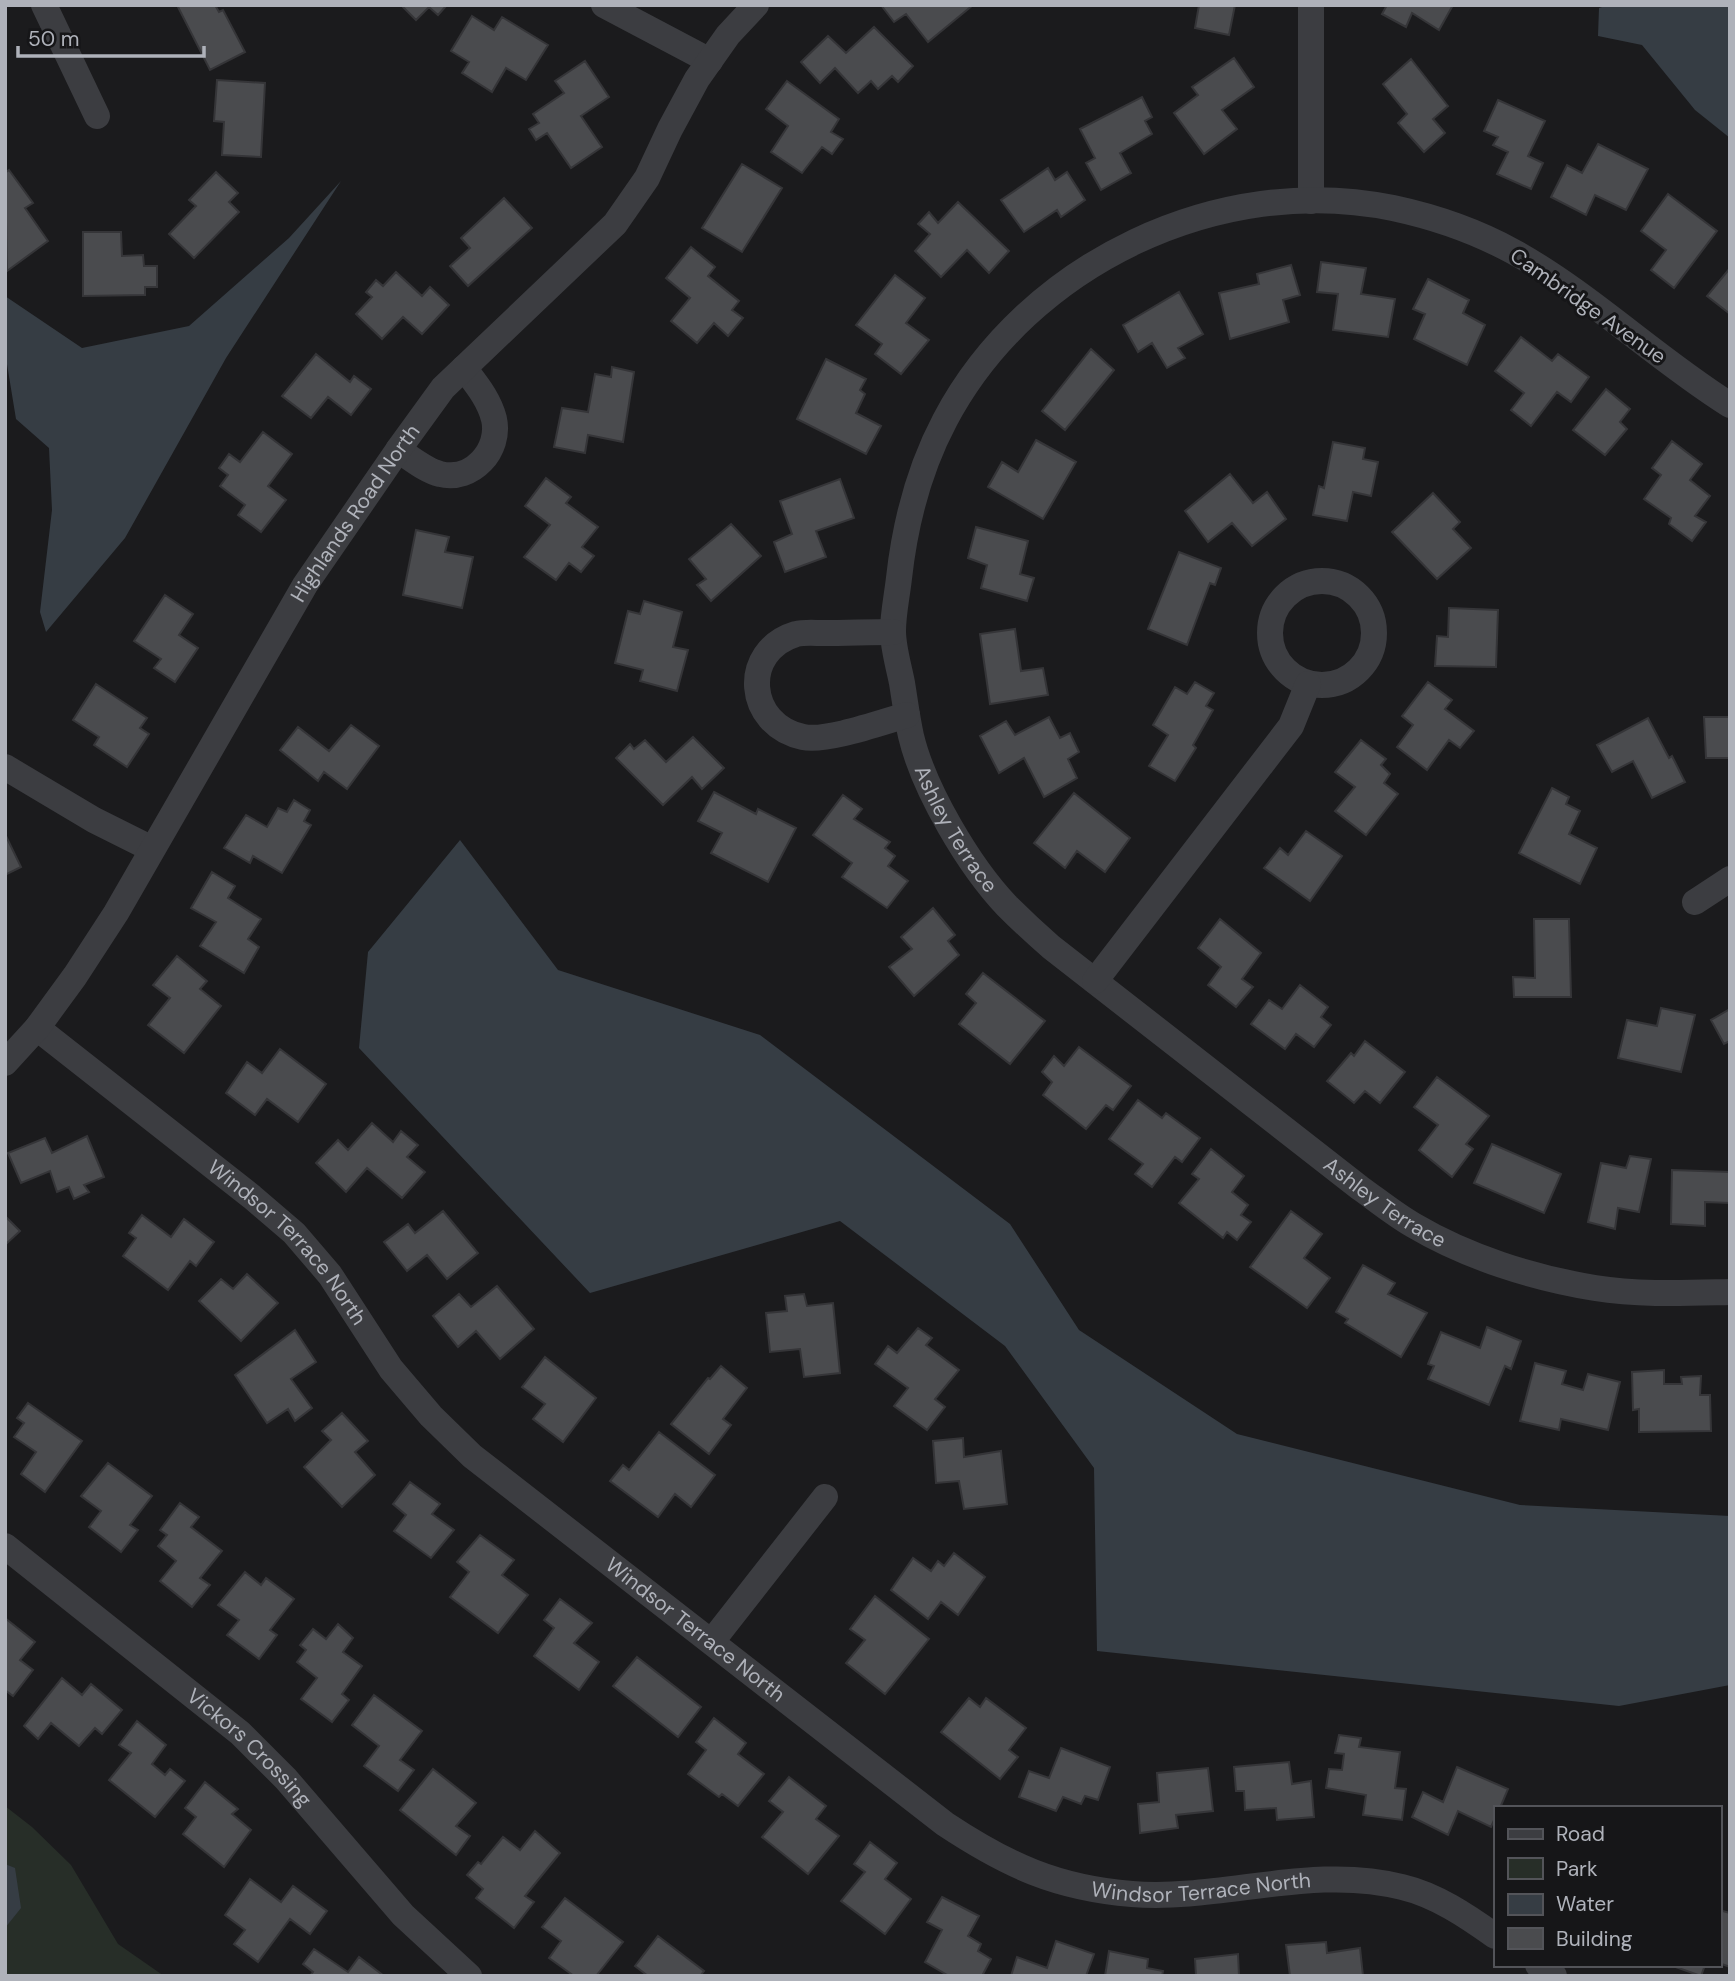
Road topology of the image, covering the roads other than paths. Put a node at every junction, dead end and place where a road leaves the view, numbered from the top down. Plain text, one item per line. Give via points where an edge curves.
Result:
1 (44, 5) edge
2 (604, 5) edge
3 (755, 5) edge
4 (1311, 5) edge
5 (710, 61) junction
6 (97, 116) dead end
7 (1311, 201) junction
8 (464, 368) junction
9 (1730, 405) edge
10 (398, 450) junction
11 (893, 632) junction
12 (1308, 684) dead end
13 (907, 715) junction
14 (5, 767) edge
15 (152, 849) junction
16 (1730, 879) edge
17 (1695, 902) dead end
18 (1096, 981) junction
19 (37, 1028) junction
20 (5, 1063) edge
21 (1730, 1293) edge
22 (825, 1497) dead end
23 (5, 1546) edge
24 (713, 1640) junction
25 (1494, 1935) edge
26 (469, 1976) edge

1 - 6 street
2 - 5 street
3 - 5 street, Highlands Road North
4 - 7 street
5 - 8 street, Highlands Road North via 647,178 615,224
7 - 9 street, Cambridge Avenue via 1391,207 1454,224 1514,252
7 - 11 street, Cambridge Avenue via 1260,204 1194,218 1132,242 1076,275 1025,315 980,365 945,419 918,481 902,544
8 - 10 street, Highlands Road North via 443,388
8 - 10 street via 488,401 495,421 494,440 486,456 471,471 439,474
10 - 15 street, Highlands Road North via 305,585
11 - 13 street, Ashley Terrace
11 - 13 street via 798,634 778,643 755,681 758,699 767,718 804,738 830,736
12 - 18 street via 1291,726
13 - 18 street, Ashley Terrace via 934,798 966,853 1005,904
14 - 15 street
15 - 19 street, Highlands Road North via 116,913
16 - 17 street
18 - 21 street, Ashley Terrace via 1413,1225 1472,1254 1534,1275 1597,1288
19 - 20 street, Highlands Road North
19 - 24 street, Windsor Terrace North via 294,1233 330,1275 391,1369 472,1456
22 - 24 street
23 - 26 street, Vickors Crossing via 240,1733 403,1914
24 - 25 street, Windsor Terrace North via 946,1824 988,1852 1032,1873 1081,1887 1132,1894 1362,1879 1403,1887 1441,1902

